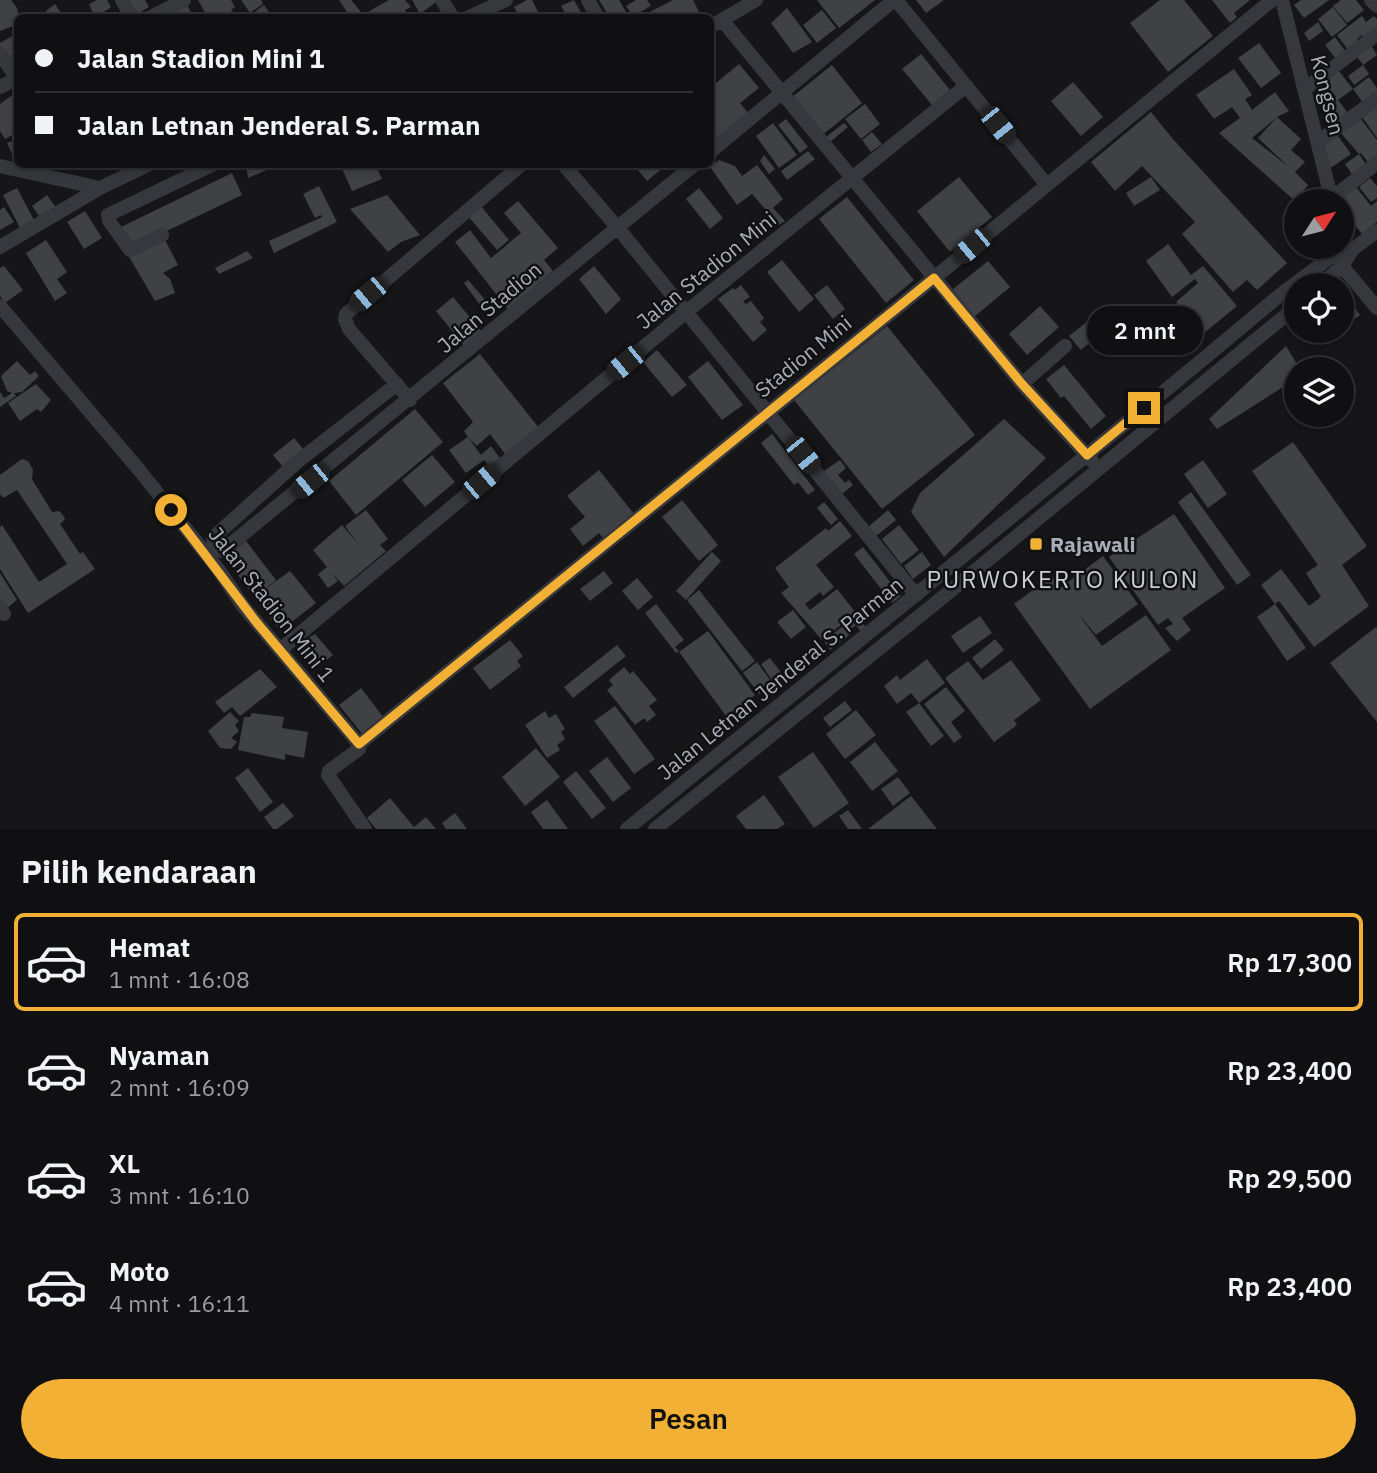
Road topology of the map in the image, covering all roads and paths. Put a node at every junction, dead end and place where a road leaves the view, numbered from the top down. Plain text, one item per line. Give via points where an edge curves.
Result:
1 (184, 0) edge
2 (506, 0) edge
3 (756, 0) edge
4 (895, 0) edge
5 (1272, 0) edge
6 (1282, 0) edge
7 (1371, 0) edge
8 (1377, 6) edge
9 (157, 14) edge
10 (476, 14) edge
11 (716, 23) edge
12 (1377, 34) edge
13 (0, 53) edge
14 (14, 74) edge
15 (966, 86) junction
16 (1304, 89) junction
17 (784, 93) junction
18 (1377, 99) edge
19 (1318, 142) junction
20 (714, 149) edge
21 (1377, 163) edge
22 (0, 166) edge
23 (142, 168) edge
24 (206, 168) edge
25 (517, 168) edge
26 (566, 168) edge
27 (690, 168) edge
28 (853, 178) junction
29 (1046, 184) junction
30 (100, 188) junction
31 (1329, 189) edge
32 (1345, 189) edge
33 (617, 227) junction
34 (1377, 231) edge
35 (162, 236) dead end
36 (0, 247) edge
37 (1354, 248) edge
38 (1330, 259) edge
39 (1340, 259) edge
40 (934, 278) junction
41 (0, 306) edge
42 (1377, 308) edge
43 (686, 313) junction
44 (1284, 317) edge
45 (1220, 345) junction
46 (1065, 346) dead end
47 (1231, 360) junction
48 (397, 383) junction
49 (1022, 384) junction
50 (410, 400) junction
51 (767, 411) junction
52 (1087, 455) junction
53 (296, 463) junction
54 (1100, 470) junction
55 (310, 481) junction
56 (221, 551) junction
57 (218, 569) junction
58 (912, 590) junction
59 (280, 650) junction
60 (359, 744) junction
61 (365, 829) edge
62 (627, 829) edge
63 (655, 829) edge

1 - 9 street
2 - 10 street
3 - 11 street
4 - 15 street
4 - 17 street
5 - 29 street, Stadion Mini
6 - 16 street, Kongsen
7 - 8 street
11 - 17 street
12 - 16 street
13 - 14 street
15 - 28 street, Jalan Stadion Mini
15 - 29 street
16 - 19 street, Kongsen
17 - 20 street
17 - 28 street
18 - 19 street
19 - 31 street, Kongsen
21 - 32 street
22 - 30 street
23 - 30 street
24 - 35 street via 108,215 130,250
25 - 48 street via 346,314 349,329
26 - 33 street
27 - 33 street, Jalan Stadion
28 - 40 street
28 - 43 street, Jalan Stadion Mini
29 - 40 street, Stadion Mini
30 - 36 street
33 - 43 street
33 - 50 street, Jalan Stadion
34 - 37 street, Jalan Letnan Jenderal S. Parman
38 - 45 street, Jalan Letnan Jenderal S. Parman
39 - 42 street
40 - 49 street
40 - 51 street, Stadion Mini
41 - 57 street, Jalan Stadion Mini 1
43 - 51 street
43 - 59 street, Jalan Stadion Mini
44 - 47 street, Jalan Letnan Jenderal S. Parman
45 - 47 street
45 - 52 street, Jalan Letnan Jenderal S. Parman
46 - 49 street
47 - 54 street, Jalan Letnan Jenderal S. Parman
48 - 50 street
48 - 53 street
49 - 52 street
50 - 55 street, Jalan Stadion
51 - 58 street
51 - 60 street, Stadion Mini
52 - 54 street
52 - 58 street, Jalan Letnan Jenderal S. Parman
53 - 55 street
53 - 56 street via 216,535 214,543
54 - 63 street, Jalan Letnan Jenderal S. Parman
55 - 56 street, Jalan Stadion
56 - 57 street
57 - 59 street, Jalan Stadion Mini 1
58 - 62 street, Jalan Letnan Jenderal S. Parman
59 - 60 street, Jalan Stadion Mini 1
60 - 61 street via 359,749 328,775

